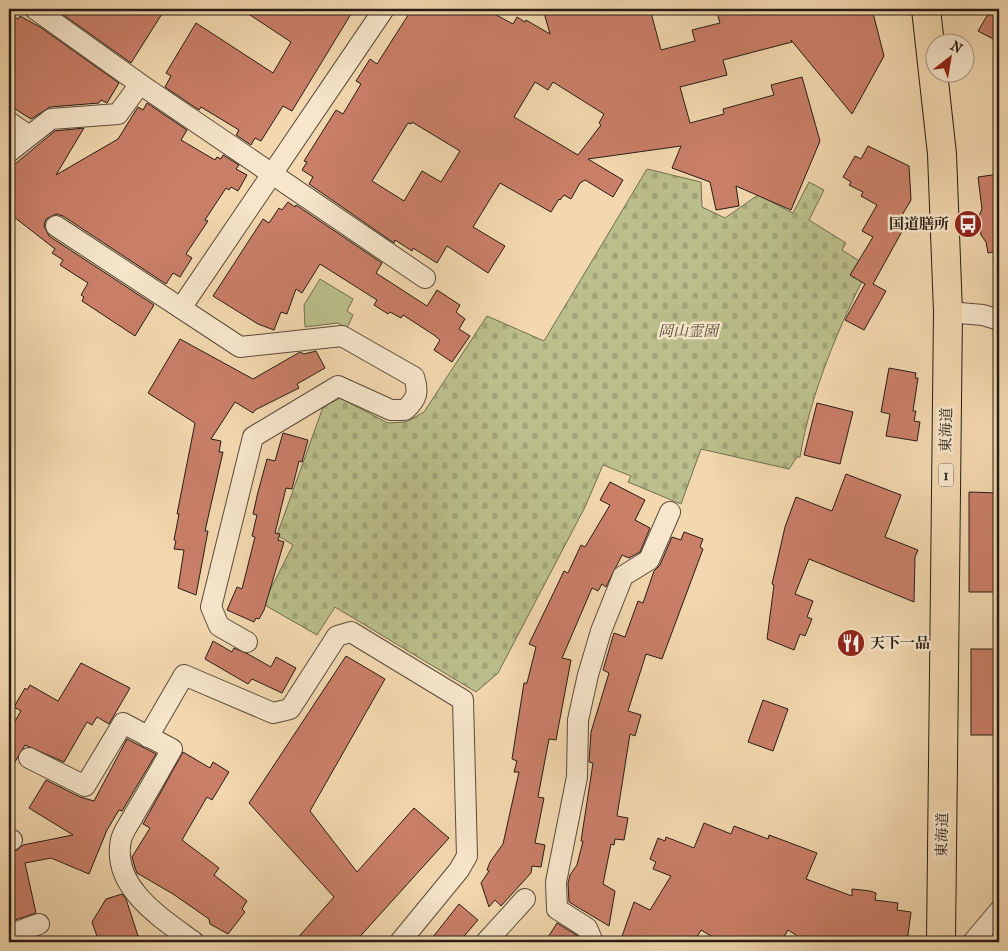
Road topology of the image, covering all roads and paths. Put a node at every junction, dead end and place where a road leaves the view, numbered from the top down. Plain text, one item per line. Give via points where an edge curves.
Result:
1 (35, 9) edge
2 (384, 9) edge
3 (926, 9) edge
4 (140, 84) junction
5 (9, 122) edge
6 (28, 135) junction
7 (9, 152) edge
8 (274, 175) junction
9 (56, 226) dead end
10 (425, 278) dead end
11 (181, 308) junction
12 (948, 312) junction
13 (999, 320) edge
14 (670, 512) dead end
15 (248, 642) dead end
16 (148, 737) junction
17 (29, 758) dead end
18 (525, 899) dead end
19 (999, 911) edge
20 (39, 924) dead end
21 (9, 935) edge
22 (194, 942) edge
23 (400, 942) edge
24 (486, 942) edge
25 (593, 942) edge
26 (941, 942) edge
27 (973, 942) edge

1 - 4 street
2 - 8 street
3 - 12 highway, 東海道 / 1 via 942,154
4 - 6 street via 118,114 51,119
4 - 8 street
5 - 6 street
6 - 7 street
8 - 10 street
8 - 11 street
9 - 11 street
11 - 15 street via 240,346 342,336 414,377 418,389 415,401 405,410 391,410 338,386 252,437 211,607 219,626
12 - 13 street via 984,315
12 - 26 highway, 東海道 / 1
14 - 25 street via 649,560 624,576 601,631 578,720 577,777 556,882 557,909 587,928
16 - 17 street via 123,723 85,786
16 - 22 street via 172,749 121,838 119,859 126,879 141,900
16 - 23 street via 184,675 273,713 290,709 337,636 351,632 463,700 467,856
18 - 24 street
19 - 27 street
20 - 21 street

